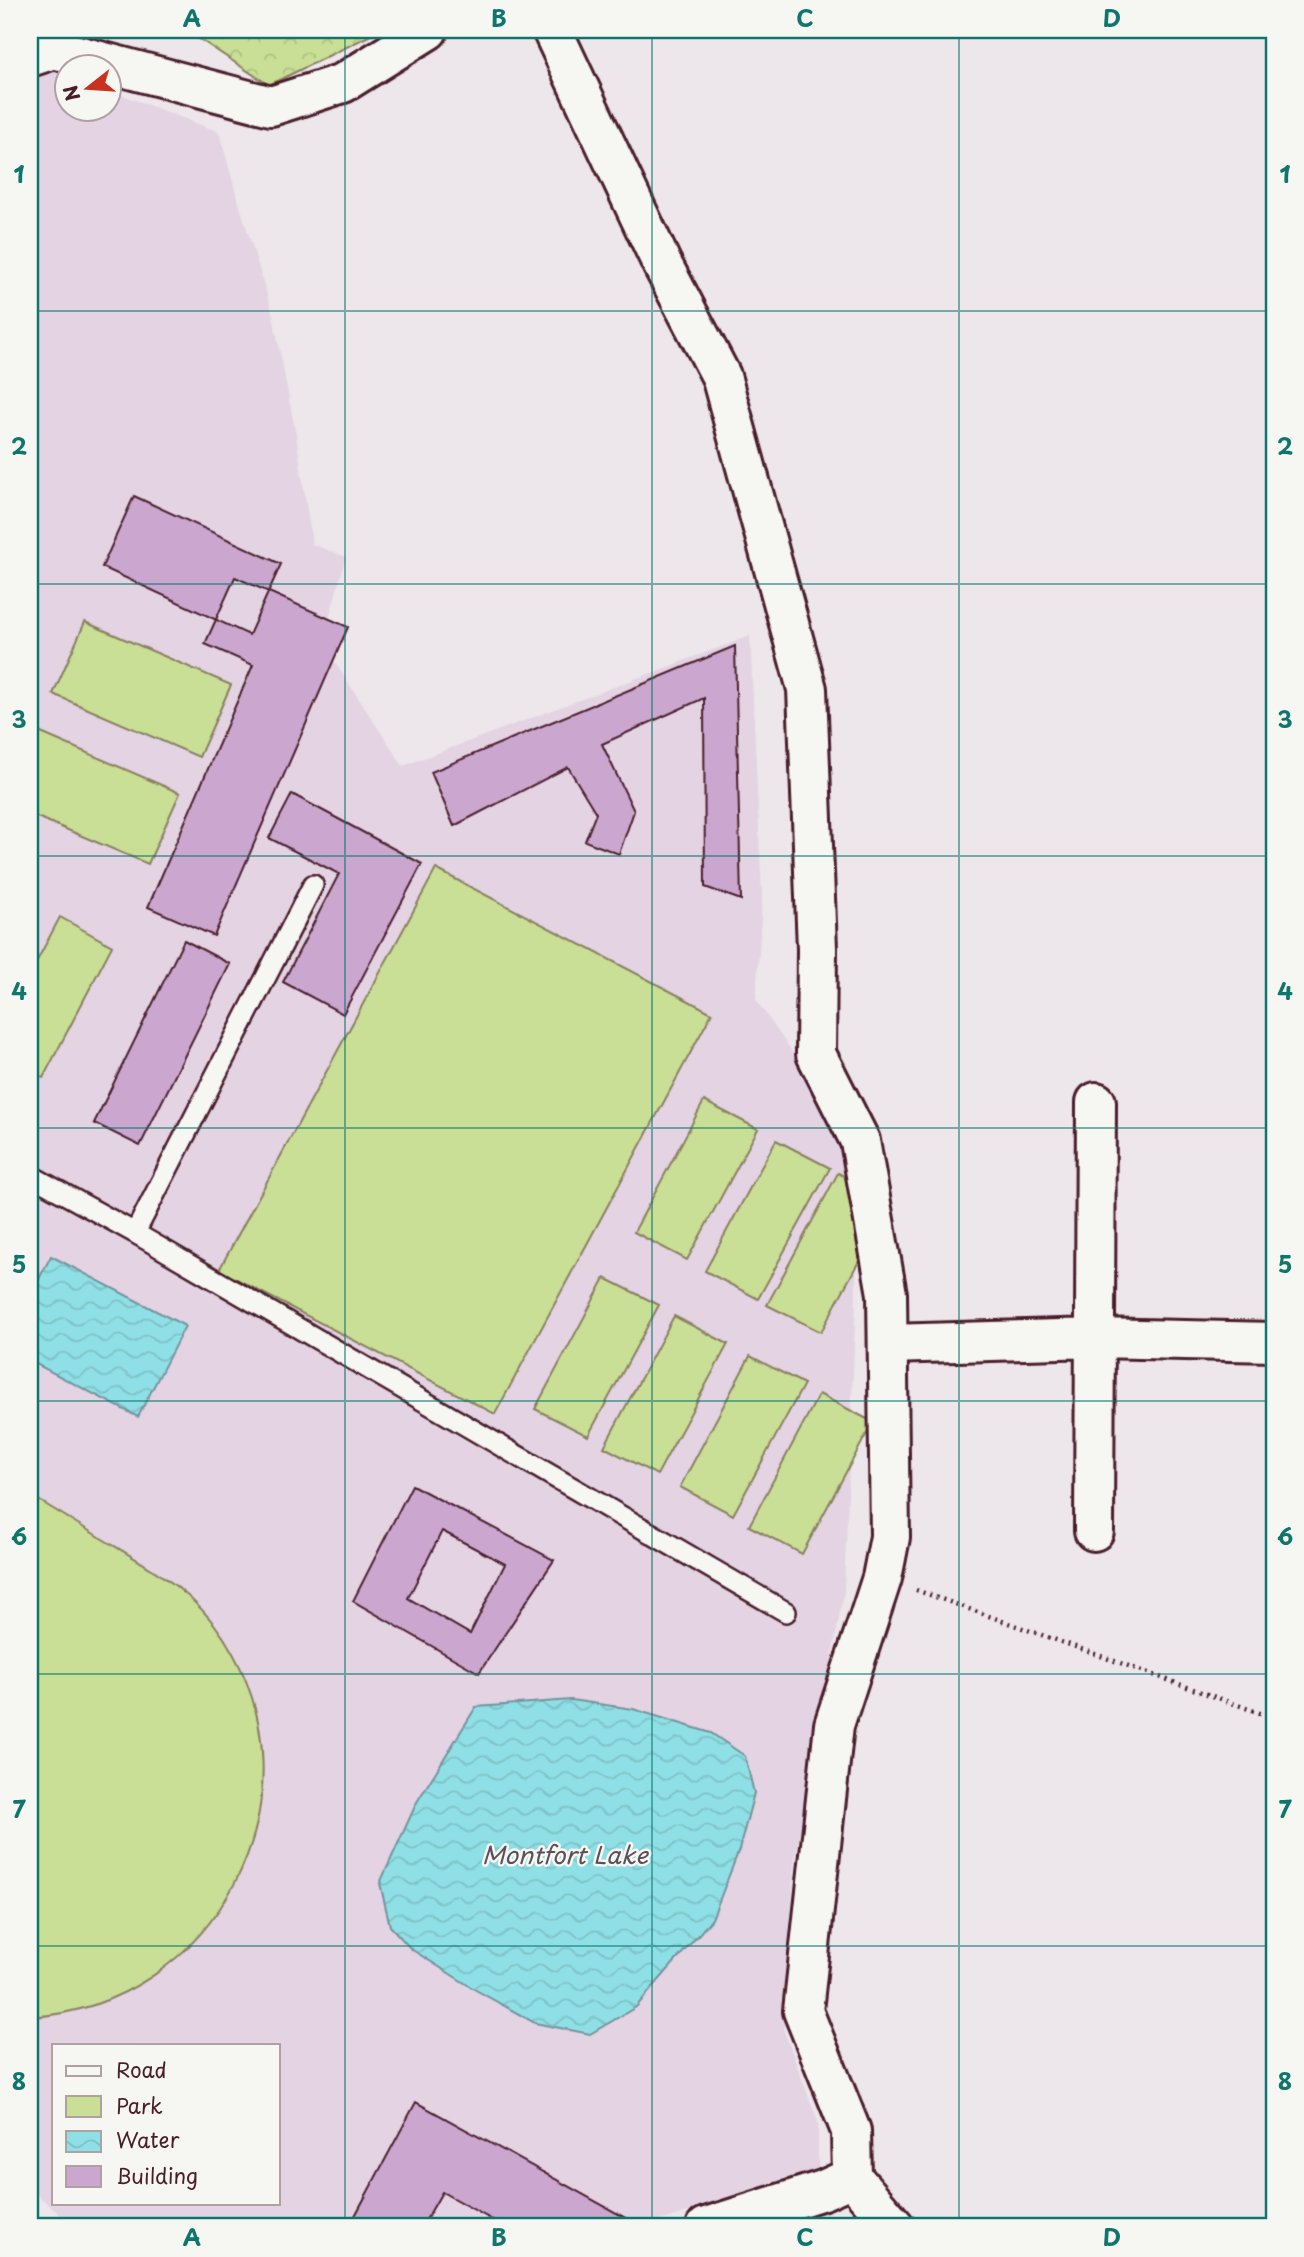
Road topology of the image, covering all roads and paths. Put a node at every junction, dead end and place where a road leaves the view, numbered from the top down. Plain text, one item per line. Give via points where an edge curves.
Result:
1 (428, 30) edge
2 (552, 30) edge
3 (30, 57) edge
4 (313, 885) dead end
5 (1096, 1102) dead end
6 (30, 1175) edge
7 (135, 1233) junction
8 (1095, 1338) junction
9 (1274, 1342) edge
10 (888, 1344) junction
11 (1094, 1531) dead end
12 (882, 1578) junction
13 (786, 1612) dead end
14 (1274, 1718) edge
15 (852, 2177) junction
16 (706, 2227) edge
17 (895, 2227) edge

1 - 3 main road via 343,83 271,106 54,49
2 - 10 main road via 662,264 721,376 807,689 817,949 816,1054 860,1142 887,1294
4 - 7 lane
5 - 8 main road
6 - 7 lane
7 - 13 lane
8 - 9 main road
8 - 10 main road
8 - 11 main road
10 - 12 main road via 890,1537
12 - 14 path
12 - 15 main road via 834,1725 803,2011 851,2131
15 - 16 main road
15 - 17 main road

